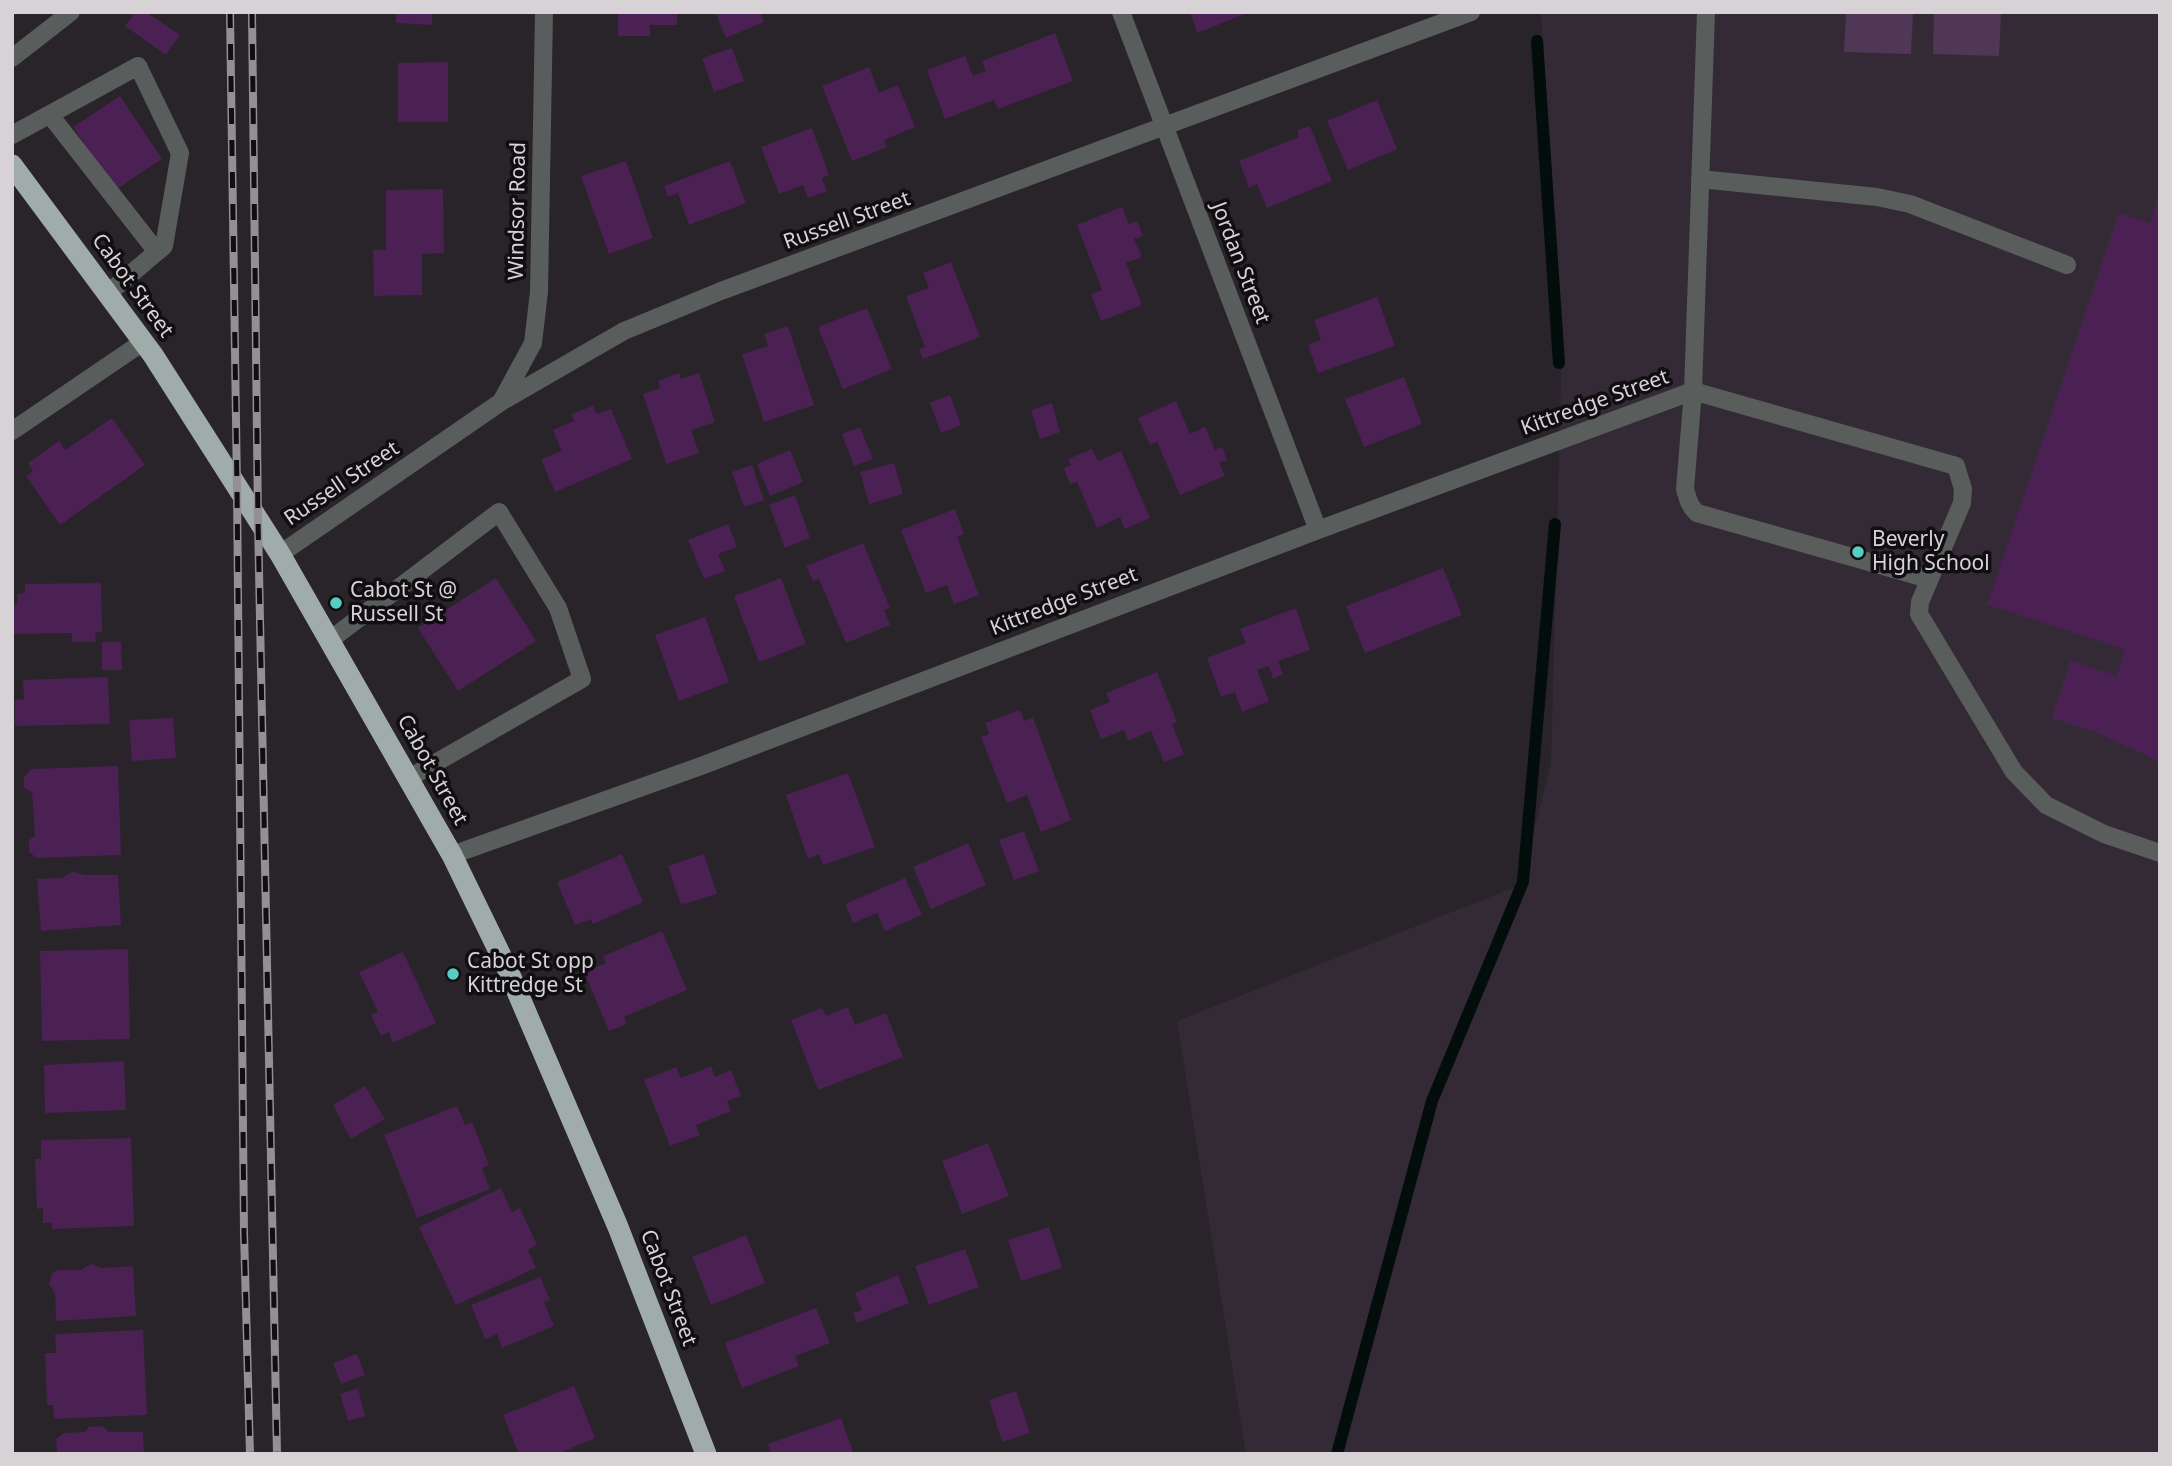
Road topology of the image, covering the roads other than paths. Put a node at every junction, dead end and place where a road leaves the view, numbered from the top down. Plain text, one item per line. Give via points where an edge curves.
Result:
1 (71, 12) edge
2 (544, 12) edge
3 (1121, 12) edge
4 (1471, 12) edge
5 (1706, 12) edge
6 (12, 58) edge
7 (50, 115) junction
8 (1164, 127) junction
9 (12, 135) edge
10 (12, 165) edge
11 (1700, 179) junction
12 (157, 253) junction
13 (2067, 265) dead end
14 (107, 294) junction
15 (143, 342) junction
16 (1692, 391) junction
17 (500, 402) junction
18 (12, 431) edge
19 (1318, 530) junction
20 (280, 554) junction
21 (1929, 579) junction
22 (330, 640) junction
23 (409, 778) junction
24 (2160, 853) edge
25 (452, 855) junction
26 (706, 1454) edge

1 - 6 street
2 - 17 street, Windsor Road via 539,292 533,343
3 - 8 street, Jordan Street
4 - 8 street, Russell Street
5 - 11 street
7 - 9 street
7 - 12 street
7 - 12 street via 138,66 180,153 164,246
8 - 17 street, Russell Street via 636,326
8 - 19 street, Jordan Street
10 - 14 highway, Cabot Street
11 - 13 street via 1910,204
11 - 16 street
12 - 14 street
14 - 15 highway, Cabot Street
15 - 18 street
15 - 20 highway, Cabot Street
16 - 19 street, Kittredge Street
16 - 21 street via 1685,489 1698,513
16 - 21 street via 1956,466 1962,503
17 - 20 street, Russell Street
19 - 25 street, Kittredge Street via 701,766
20 - 22 highway, Cabot Street
21 - 24 street via 1919,614 2014,772 2046,805 2104,834
22 - 23 highway, Cabot Street
22 - 23 street via 499,512 558,608 582,678
23 - 25 highway, Cabot Street
25 - 26 highway, Cabot Street via 508,968 618,1227

